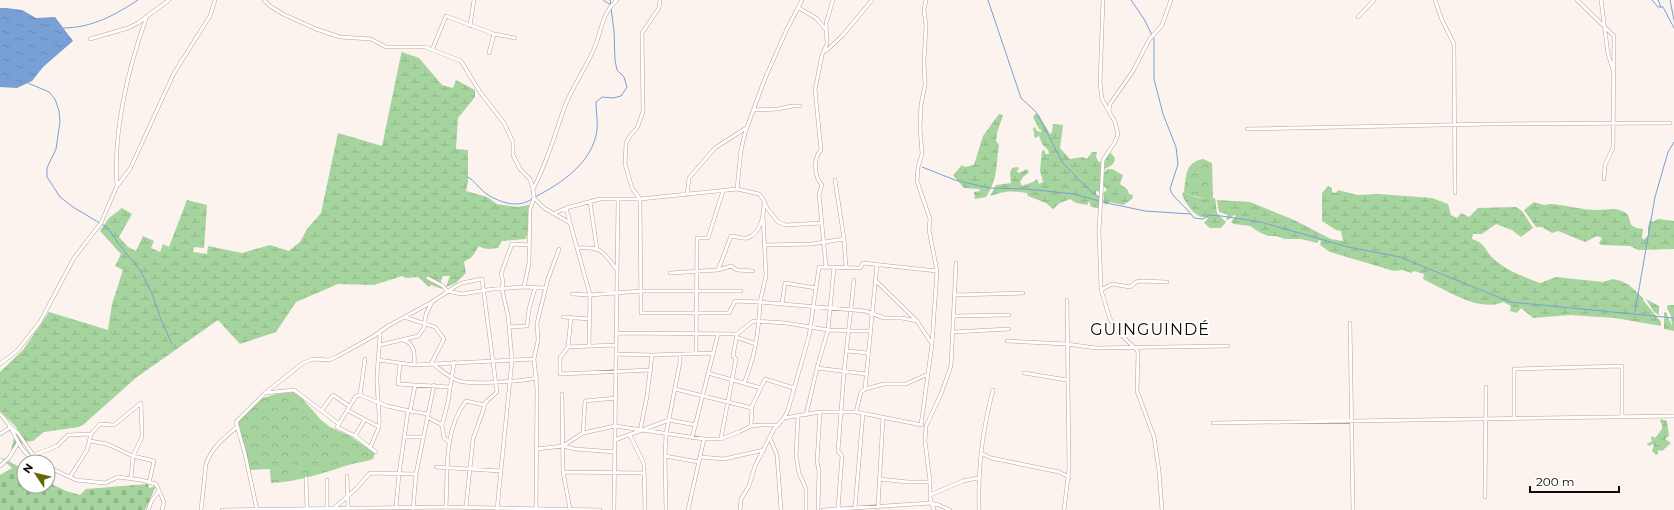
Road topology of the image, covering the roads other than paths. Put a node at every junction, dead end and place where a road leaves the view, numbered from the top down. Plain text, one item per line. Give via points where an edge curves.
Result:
1 (169, 0) edge
2 (215, 0) edge
3 (264, 0) edge
4 (474, 0) edge
5 (617, 0) edge
6 (660, 0) edge
7 (802, 0) edge
8 (833, 0) edge
9 (872, 0) edge
10 (926, 0) edge
11 (1103, 0) edge
12 (1171, 0) edge
13 (1374, 0) edge
14 (1435, 0) edge
15 (1577, 0) edge
16 (1601, 0) edge
17 (798, 8) junction
18 (147, 16) junction
19 (1358, 17) dead end
20 (470, 26) junction
21 (1604, 26) junction
22 (827, 31) junction
23 (494, 34) junction
24 (515, 38) dead end
25 (90, 39) dead end
26 (432, 50) junction
27 (490, 53) dead end
28 (822, 55) junction
29 (1614, 71) junction
30 (800, 106) dead end
31 (753, 110) junction
32 (1109, 112) junction
33 (1614, 124) junction
34 (1670, 124) dead end
35 (1455, 126) junction
36 (747, 127) junction
37 (1247, 128) dead end
38 (1604, 179) dead end
39 (835, 180) dead end
40 (118, 186) junction
41 (533, 189) junction
42 (737, 189) junction
43 (724, 191) junction
44 (1455, 193) dead end
45 (687, 195) junction
46 (534, 198) junction
47 (640, 199) junction
48 (618, 200) junction
49 (764, 200) junction
50 (590, 202) junction
51 (566, 208) junction
52 (554, 214) junction
53 (763, 215) junction
54 (570, 223) junction
55 (821, 223) junction
56 (844, 239) junction
57 (823, 241) junction
58 (530, 245) junction
59 (765, 245) junction
60 (577, 248) junction
61 (558, 249) dead end
62 (597, 249) junction
63 (956, 263) dead end
64 (876, 264) junction
65 (826, 267) junction
66 (834, 267) junction
67 (846, 267) junction
68 (718, 270) junction
69 (617, 271) junction
70 (696, 272) junction
71 (753, 272) dead end
72 (937, 272) junction
73 (670, 273) dead end
74 (428, 278) dead end
75 (854, 280) dead end
76 (875, 280) junction
77 (1167, 282) dead end
78 (524, 287) junction
79 (502, 288) junction
80 (535, 288) junction
81 (546, 288) junction
82 (816, 288) junction
83 (484, 289) junction
84 (1101, 290) junction
85 (447, 291) junction
86 (641, 291) junction
87 (697, 291) junction
88 (741, 291) dead end
89 (617, 292) junction
90 (1023, 293) dead end
91 (572, 294) dead end
92 (590, 295) junction
93 (955, 295) junction
94 (1066, 300) dead end
95 (432, 302) junction
96 (760, 302) junction
97 (782, 304) junction
98 (813, 306) junction
99 (830, 308) junction
100 (851, 310) junction
101 (696, 312) junction
102 (873, 313) junction
103 (1009, 315) dead end
104 (954, 316) junction
105 (404, 317) junction
106 (563, 317) dead end
107 (571, 317) junction
108 (590, 319) junction
109 (759, 321) junction
110 (917, 321) junction
111 (1350, 323) dead end
112 (425, 324) junction
113 (509, 327) junction
114 (811, 327) junction
115 (828, 330) junction
116 (849, 330) junction
117 (1009, 330) dead end
118 (870, 331) junction
119 (380, 332) junction
120 (953, 332) junction
121 (616, 333) junction
122 (696, 334) junction
123 (718, 334) junction
124 (736, 336) junction
125 (403, 340) junction
126 (1007, 341) dead end
127 (756, 344) junction
128 (932, 344) junction
129 (1067, 344) junction
130 (380, 345) junction
131 (616, 345) junction
132 (589, 346) junction
133 (1228, 346) dead end
134 (568, 347) junction
135 (1133, 347) junction
136 (846, 351) junction
137 (713, 353) junction
138 (868, 353) junction
139 (616, 354) junction
140 (696, 354) junction
141 (652, 355) junction
142 (680, 355) junction
143 (365, 359) dead end
144 (534, 359) junction
145 (378, 360) junction
146 (492, 360) junction
147 (512, 360) junction
148 (454, 362) junction
149 (400, 363) junction
150 (0, 364) edge
151 (432, 364) junction
152 (414, 365) junction
153 (817, 368) junction
154 (650, 370) junction
155 (616, 371) junction
156 (844, 372) junction
157 (1024, 373) dead end
158 (708, 374) junction
159 (866, 374) junction
160 (928, 374) junction
161 (452, 378) junction
162 (537, 378) junction
163 (732, 380) junction
164 (1067, 380) junction
165 (497, 381) junction
166 (510, 381) junction
167 (744, 383) junction
168 (434, 385) junction
169 (415, 386) junction
170 (450, 387) junction
171 (1486, 387) dead end
172 (761, 388) junction
173 (794, 388) junction
174 (675, 389) junction
175 (865, 389) junction
176 (993, 390) dead end
177 (265, 393) junction
178 (562, 394) dead end
179 (360, 395) junction
180 (703, 396) junction
181 (616, 398) junction
182 (378, 402) junction
183 (728, 402) junction
184 (484, 405) junction
185 (349, 406) junction
186 (752, 408) junction
187 (322, 410) junction
188 (347, 410) junction
189 (409, 411) junction
190 (820, 412) junction
191 (841, 412) junction
192 (856, 412) junction
193 (863, 413) junction
194 (0, 414) edge
195 (806, 415) junction
196 (427, 416) junction
197 (1674, 416) edge
198 (798, 417) junction
199 (883, 417) junction
200 (1622, 417) junction
201 (784, 418) junction
202 (365, 419) junction
203 (1351, 419) junction
204 (1486, 419) junction
205 (1514, 419) junction
206 (669, 420) junction
207 (1213, 422) dead end
208 (339, 424) junction
209 (442, 425) junction
210 (696, 425) junction
211 (779, 425) junction
212 (921, 425) junction
213 (615, 426) junction
214 (751, 426) junction
215 (926, 426) junction
216 (11, 427) junction
217 (237, 427) junction
218 (379, 427) junction
219 (640, 431) junction
220 (584, 433) junction
221 (0, 434) edge
222 (91, 434) junction
223 (666, 434) junction
224 (630, 435) junction
225 (355, 436) junction
226 (405, 437) junction
227 (422, 437) junction
228 (692, 438) junction
229 (770, 438) junction
230 (704, 439) junction
231 (721, 439) junction
232 (615, 440) junction
233 (90, 441) junction
234 (449, 442) junction
235 (18, 443) junction
236 (563, 446) junction
237 (370, 448) junction
238 (536, 449) junction
239 (764, 450) junction
240 (376, 452) dead end
241 (615, 452) junction
242 (981, 453) junction
243 (27, 454) edge
244 (32, 454) edge
245 (36, 454) edge
246 (133, 456) junction
247 (665, 456) junction
248 (700, 457) junction
249 (699, 462) junction
250 (0, 466) edge
251 (436, 467) dead end
252 (448, 468) junction
253 (470, 469) junction
254 (56, 471) edge
255 (501, 471) junction
256 (563, 472) junction
257 (615, 473) junction
258 (644, 473) junction
259 (399, 474) junction
260 (416, 474) junction
261 (347, 476) dead end
262 (70, 477) junction
263 (1069, 477) junction
264 (131, 478) junction
265 (306, 478) dead end
266 (978, 478) junction
267 (880, 479) junction
268 (327, 480) dead end
269 (930, 482) junction
270 (149, 483) junction
271 (159, 490) junction
272 (930, 495) junction
273 (348, 496) junction
274 (1486, 497) dead end
275 (931, 503) junction
276 (878, 506) junction
277 (446, 507) junction
278 (466, 507) junction
279 (327, 508) junction
280 (334, 508) junction
281 (348, 508) junction
282 (396, 508) junction
283 (873, 508) edge
284 (307, 509) junction
285 (320, 509) edge
286 (413, 509) edge
287 (498, 509) edge
288 (536, 509) edge
289 (570, 509) edge
290 (838, 509) edge
291 (855, 509) edge
292 (148, 510) edge
293 (162, 510) edge
294 (201, 510) edge
295 (223, 510) edge
296 (257, 510) edge
297 (600, 510) edge
298 (614, 510) edge
299 (645, 510) edge
300 (666, 510) edge
301 (688, 510) edge
302 (740, 510) edge
303 (781, 510) edge
304 (806, 510) edge
305 (818, 510) edge
306 (823, 510) edge
307 (934, 510) edge
308 (950, 510) edge
309 (979, 510) edge
310 (1064, 510) edge
311 (1162, 510) edge
312 (1353, 510) edge

1 - 18 street
2 - 40 street via 210,16 174,73 130,169
3 - 26 street via 285,15 316,30 340,37 371,39 386,47 421,47
4 - 20 street
5 - 41 street via 602,19 599,38 575,84
6 - 47 street via 659,8 642,33 644,112 626,143 626,164 632,188
7 - 17 street
8 - 22 street via 826,23
9 - 28 street via 843,35
10 - 72 street via 925,85 920,127 922,154 917,181 930,219 929,230
11 - 32 street via 1100,83 1102,98
12 - 32 street via 1162,25 1110,104
13 - 19 street
14 - 35 street via 1454,44
15 - 21 street
16 - 21 street
17 - 22 street via 816,18
17 - 31 street
18 - 25 street via 125,30
18 - 40 street via 136,46 126,89 117,149
20 - 23 street
20 - 26 street via 446,16
21 - 29 street via 1608,54
21 - 29 street via 1614,36
22 - 28 street via 827,44
23 - 24 street
23 - 27 street
26 - 41 street via 462,62 480,92 504,122 513,142 513,155 530,179
28 - 55 street via 815,90 821,150 815,166 822,185 819,194
29 - 33 street
30 - 31 street
31 - 36 street
32 - 84 street via 1118,134 1103,160 1099,230
33 - 34 street
33 - 35 street
33 - 38 street via 1613,148 1605,165
35 - 37 street
35 - 44 street
36 - 42 street via 741,150
36 - 45 street via 715,148 689,178
39 - 56 street
40 - 150 street via 100,223 74,258 40,322 17,351
41 - 46 street
42 - 43 street
42 - 49 street via 756,192
43 - 45 street
43 - 70 street via 708,238 697,238
45 - 47 street
46 - 52 street
46 - 58 street via 530,209
47 - 48 street
47 - 86 street
48 - 50 street via 600,199
48 - 69 street
49 - 53 street
49 - 55 street via 778,222
50 - 51 street
50 - 62 street
51 - 52 street
51 - 54 street
52 - 54 street
53 - 59 street
53 - 68 street via 754,234 746,238 731,236
54 - 60 street
55 - 57 street
56 - 57 street
56 - 67 street
57 - 59 street via 812,244
57 - 65 street
58 - 78 street
58 - 79 street via 512,244 501,274
59 - 96 street via 766,276
60 - 62 street
60 - 92 street
61 - 81 street
62 - 69 street via 604,253
63 - 93 street
64 - 67 street via 863,263 860,268
64 - 72 street
64 - 76 street
65 - 66 street
65 - 82 street via 819,267
66 - 67 street
66 - 99 street
68 - 70 street
68 - 71 street via 731,266 737,270
69 - 89 street
70 - 73 street
70 - 87 street
72 - 128 street
74 - 85 street
75 - 100 street
76 - 102 street
76 - 110 street
77 - 84 street via 1141,281 1130,287 1112,284
78 - 79 street
78 - 80 street
79 - 83 street
79 - 113 street
80 - 81 street
80 - 113 street via 527,326
81 - 144 street via 537,323 538,340
82 - 97 street via 785,283
82 - 98 street
83 - 85 street via 467,294
83 - 85 street via 482,279 462,283
83 - 146 street
84 - 135 street via 1110,319 1118,332
85 - 95 street
86 - 87 street
86 - 89 street
86 - 101 street via 641,313
87 - 88 street
87 - 101 street
89 - 92 street
89 - 121 street
90 - 93 street
91 - 92 street
92 - 108 street
93 - 104 street
94 - 129 street
95 - 105 street
95 - 112 street via 426,314
96 - 97 street
96 - 101 street via 735,301 729,312
96 - 109 street
97 - 98 street
98 - 99 street
98 - 114 street
99 - 100 street
99 - 115 street
100 - 102 street
100 - 116 street
101 - 122 street
102 - 110 street via 884,318
102 - 118 street
103 - 104 street
104 - 120 street
105 - 112 street
105 - 119 street
106 - 107 street
107 - 108 street
107 - 134 street
108 - 132 street
109 - 114 street
109 - 124 street via 753,321
109 - 127 street
110 - 128 street
111 - 203 street
112 - 125 street via 418,336
112 - 151 street via 435,328 444,339
113 - 147 street
114 - 115 street
114 - 173 street
115 - 116 street
115 - 153 street
116 - 118 street
116 - 136 street
117 - 120 street
118 - 138 street
119 - 130 street
119 - 177 street via 329,360 307,360
120 - 215 street via 951,366
121 - 122 street
121 - 131 street
122 - 123 street
122 - 140 street
123 - 124 street
123 - 137 street
124 - 127 street
124 - 163 street via 733,356 736,359
125 - 130 street
125 - 152 street via 414,350
126 - 129 street
127 - 167 street via 752,364
128 - 160 street
129 - 135 street via 1096,348
129 - 164 street
130 - 145 street
131 - 132 street
131 - 139 street
132 - 134 street
133 - 135 street
134 - 155 street via 560,358 560,374
135 - 311 street via 1138,353 1137,391 1154,438
136 - 138 street
136 - 156 street
137 - 140 street
137 - 158 street
138 - 159 street
139 - 141 street
139 - 155 street
140 - 142 street
141 - 142 street
141 - 154 street
142 - 174 street
143 - 179 street
144 - 147 street
144 - 162 street
145 - 149 street
145 - 182 street
146 - 147 street
146 - 148 street
146 - 165 street
147 - 166 street
148 - 151 street
148 - 161 street
149 - 152 street
149 - 169 street via 398,384
151 - 152 street
151 - 161 street
153 - 156 street
153 - 195 street
154 - 155 street
154 - 219 street
155 - 181 street
156 - 159 street
156 - 191 street
157 - 164 street
158 - 163 street
158 - 180 street
159 - 175 street
160 - 175 street via 906,384 884,384
160 - 212 street
161 - 165 street via 468,382
161 - 170 street
162 - 166 street
162 - 238 street
163 - 167 street
163 - 183 street
164 - 263 street
165 - 166 street
165 - 184 street via 498,392
166 - 255 street
167 - 172 street
168 - 169 street
168 - 170 street
168 - 196 street
169 - 189 street
170 - 209 street
171 - 204 street
172 - 173 street via 765,379
172 - 186 street
173 - 201 street
174 - 180 street
174 - 206 street
175 - 192 street via 861,392
176 - 242 street via 984,423
177 - 187 street via 294,390
177 - 217 street via 236,422
178 - 236 street
179 - 182 street
179 - 185 street via 356,396
180 - 183 street
180 - 210 street
181 - 213 street
181 - 220 street via 585,401
182 - 189 street
182 - 218 street
183 - 186 street
183 - 231 street
184 - 234 street via 466,401 458,414
184 - 253 street via 474,434
185 - 187 street via 333,396
185 - 188 street
186 - 214 street
187 - 208 street
188 - 202 street
188 - 208 street
189 - 196 street
189 - 226 street
190 - 191 street
190 - 195 street
190 - 305 street
191 - 192 street
191 - 290 street via 838,452 842,456
192 - 193 street
193 - 199 street
193 - 291 street
194 - 216 street
195 - 198 street
196 - 209 street
196 - 227 street
197 - 200 street
198 - 201 street
198 - 304 street via 796,456 799,473 806,489
199 - 212 street
199 - 267 street
200 - 205 street
200 - 205 street via 1622,366 1514,368
201 - 211 street
202 - 218 street
202 - 225 street
203 - 204 street
203 - 207 street
203 - 312 street
204 - 205 street
204 - 274 street
206 - 210 street
206 - 219 street
206 - 223 street
208 - 225 street via 337,427
209 - 234 street via 444,438
210 - 228 street
211 - 214 street
211 - 229 street
212 - 215 street
213 - 219 street
213 - 220 street
213 - 232 street
214 - 231 street
215 - 269 street via 925,441
216 - 221 street
216 - 235 street
216 - 244 street
217 - 294 street via 216,446 209,457
217 - 296 street
218 - 237 street
219 - 223 street
219 - 224 street
220 - 236 street
222 - 233 street
222 - 245 street via 68,435 57,446
222 - 246 street via 100,424 114,425 141,403 142,437
223 - 228 street
223 - 247 street
224 - 232 street
224 - 258 street via 644,464
225 - 237 street
226 - 227 street
226 - 259 street
227 - 260 street
228 - 230 street
229 - 239 street
229 - 303 street via 777,455
230 - 231 street
230 - 248 street
232 - 241 street
233 - 246 street via 107,444
233 - 262 street
234 - 252 street
235 - 243 street
235 - 250 street via 9,458
236 - 238 street
236 - 241 street via 575,450
236 - 256 street
237 - 240 street
238 - 288 street
239 - 248 street via 724,459
239 - 302 street via 741,499
241 - 257 street
242 - 263 street via 991,458 1059,472
242 - 266 street
246 - 264 street
246 - 270 street via 154,461
247 - 249 street
247 - 300 street
248 - 249 street
249 - 301 street
251 - 252 street
252 - 253 street
252 - 277 street
253 - 255 street
253 - 278 street
254 - 262 street
255 - 287 street
256 - 257 street
256 - 289 street
257 - 258 street
257 - 298 street
258 - 299 street
259 - 260 street
259 - 273 street via 369,473
259 - 282 street
260 - 286 street
261 - 273 street
262 - 264 street via 95,483 105,483 118,477
263 - 310 street
264 - 270 street
265 - 284 street
266 - 272 street via 963,481
266 - 309 street
267 - 269 street
267 - 276 street
268 - 279 street
269 - 272 street
270 - 271 street via 156,484
271 - 292 street
271 - 293 street via 164,502
272 - 275 street
273 - 280 street
273 - 281 street
275 - 276 street
275 - 307 street
275 - 308 street
276 - 283 street
277 - 278 street
277 - 286 street
278 - 287 street
279 - 280 street
279 - 285 street
280 - 281 street
281 - 282 street
282 - 286 street
283 - 291 street
284 - 285 street
284 - 296 street
287 - 288 street
288 - 289 street
289 - 297 street
290 - 291 street
290 - 306 street
295 - 296 street

